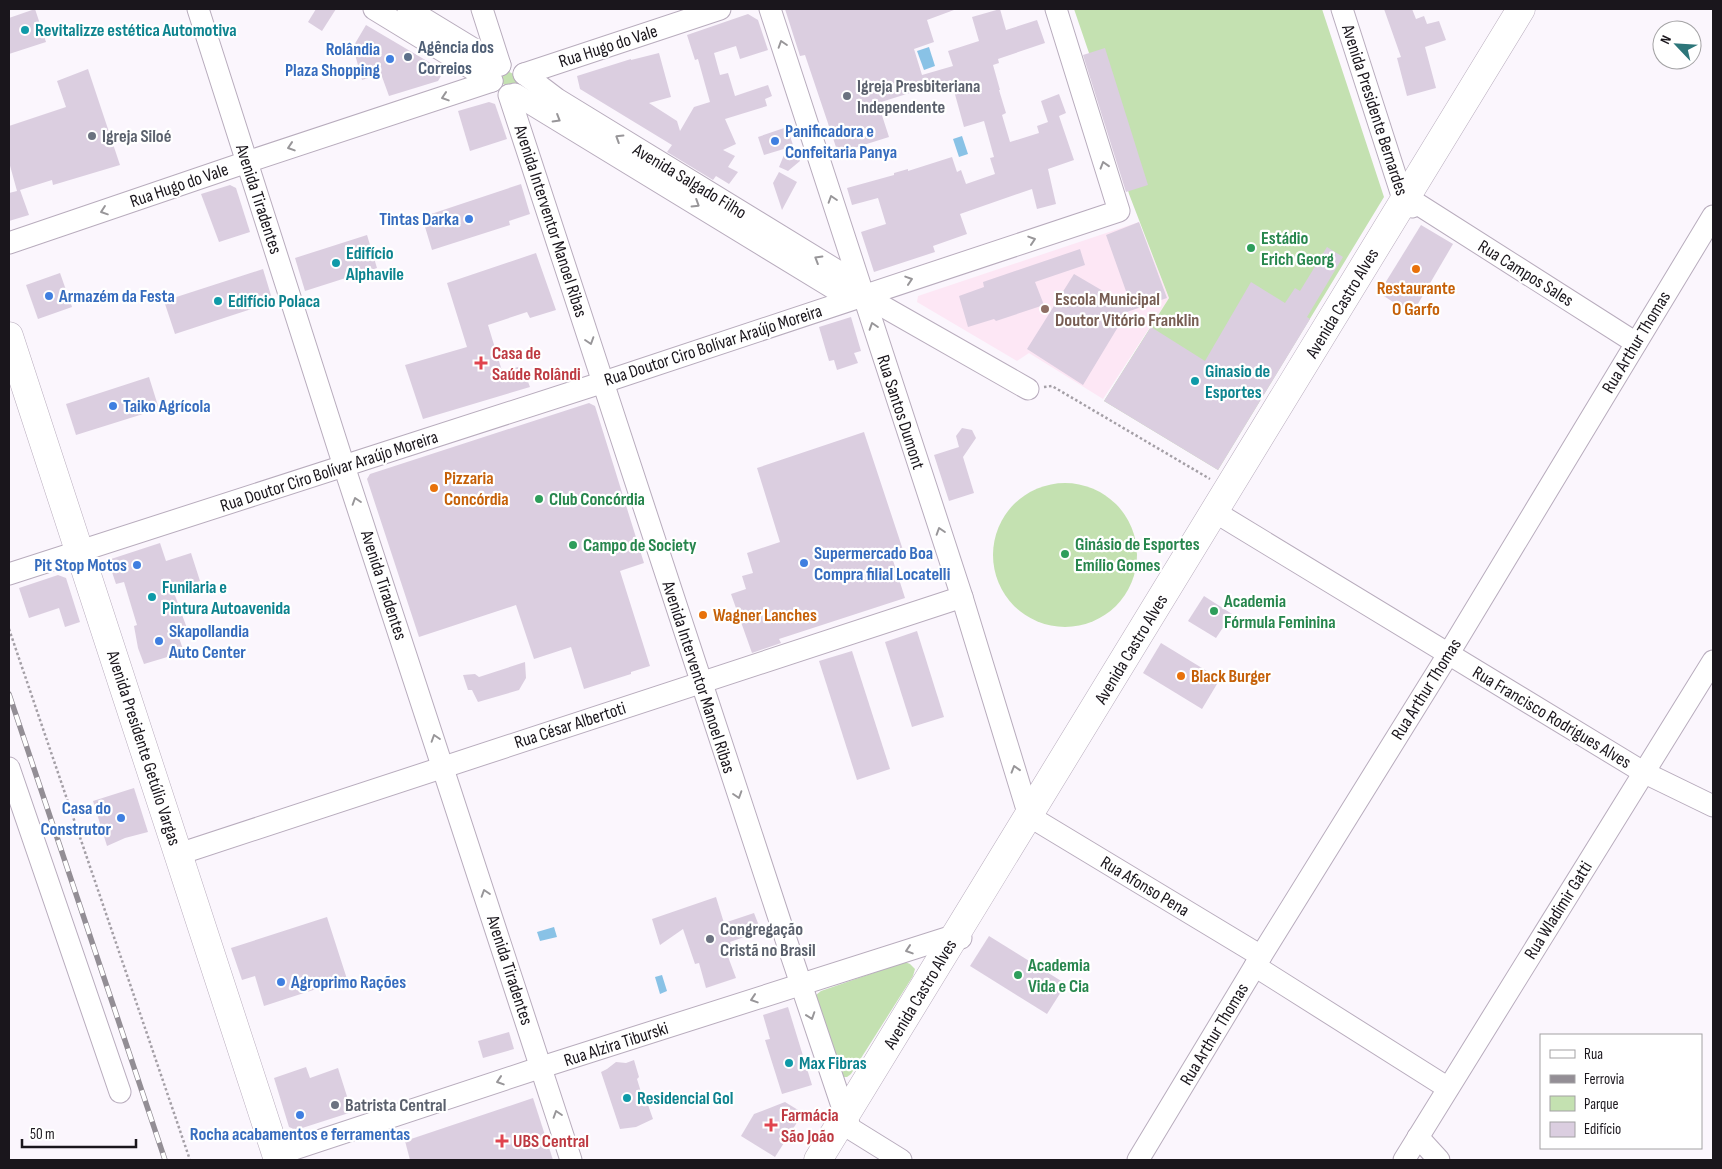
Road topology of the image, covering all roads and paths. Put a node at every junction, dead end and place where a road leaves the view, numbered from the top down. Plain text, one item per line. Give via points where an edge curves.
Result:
1 (198, 9) edge
2 (374, 9) edge
3 (408, 9) edge
4 (482, 9) edge
5 (720, 9) edge
6 (770, 9) edge
7 (1056, 9) edge
8 (1342, 9) edge
9 (1356, 9) edge
10 (1521, 9) edge
11 (1534, 9) edge
12 (1497, 60) junction
13 (496, 73) junction
14 (524, 74) junction
15 (512, 95) junction
16 (247, 162) junction
17 (664, 175) junction
18 (1413, 199) junction
19 (1713, 216) edge
20 (9, 243) edge
21 (858, 293) junction
22 (9, 336) edge
23 (1636, 343) junction
24 (604, 382) junction
25 (1028, 389) joint
26 (344, 466) junction
27 (1223, 506) junction
28 (80, 551) junction
29 (9, 574) edge
30 (962, 598) junction
31 (9, 629) edge
32 (1448, 653) junction
33 (1713, 661) edge
34 (700, 682) junction
35 (444, 767) junction
36 (9, 768) edge
37 (1643, 772) junction
38 (1713, 806) edge
39 (1034, 819) junction
40 (179, 854) junction
41 (960, 938) junction
42 (1258, 961) junction
43 (801, 984) junction
44 (542, 1067) junction
45 (1448, 1088) junction
46 (120, 1092) dead end
47 (848, 1122) junction
48 (1418, 1137) junction
49 (277, 1158) edge
50 (190, 1160) edge
51 (571, 1160) edge
52 (818, 1160) edge
53 (832, 1160) edge
54 (901, 1160) edge
55 (1138, 1160) edge
56 (1404, 1160) edge
57 (1439, 1160) edge

1 - 16 street, Avenida Tiradentes
2 - 13 street
3 - 13 street
4 - 13 street
5 - 14 street, Rua Hugo do Vale
21 -> 6 street, Rua Santos Dumont
21 -> 7 street, Rua Doutor Ciro Bolívar Araújo Moreira via 1119,212
8 - 18 street, Avenida Presidente Bernardes
9 - 18 street, Avenida Presidente Bernardes
10 - 12 main road, Avenida Castro Alves
11 - 12 main road, Avenida Castro Alves
12 - 18 main road, Avenida Castro Alves
13 - 14 street via 511,63
13 - 15 street via 497,92 504,96
13 -> 16 street, Rua Hugo do Vale
14 - 15 street via 520,91
17 -> 14 street, Avenida Salgado Filho
15 -> 17 street, Avenida Salgado Filho
15 -> 24 street, Avenida Interventor Manoel Ribas
16 -> 20 street, Rua Hugo do Vale
16 - 26 street, Avenida Tiradentes
17 - 21 street, Avenida Salgado Filho
18 - 23 street, Rua Campos Sales
18 - 27 main road, Avenida Castro Alves
19 - 23 street, Rua Arthur Thomas
21 - 24 street, Rua Doutor Ciro Bolívar Araújo Moreira
21 - 25 street, Avenida Salgado Filho
30 -> 21 street, Rua Santos Dumont
22 - 28 main road, Avenida Presidente Getúlio Vargas
23 - 32 street, Rua Arthur Thomas
24 - 26 street, Rua Doutor Ciro Bolívar Araújo Moreira
24 - 34 street, Avenida Interventor Manoel Ribas
25 - 27 path via 1052,386
26 - 28 street, Rua Doutor Ciro Bolívar Araújo Moreira
35 -> 26 street, Avenida Tiradentes
27 - 32 street, Rua Francisco Rodrigues Alves
27 - 39 main road, Avenida Castro Alves
28 - 29 street, Rua Doutor Ciro Bolívar Araújo Moreira
28 - 40 main road, Avenida Presidente Getúlio Vargas
30 - 34 street, Rua César Albertoti
39 -> 30 street, Rua Santos Dumont
31 - 50 path
32 - 37 street, Rua Francisco Rodrigues Alves
32 - 42 street, Rua Arthur Thomas
33 - 37 street, Rua Wladimir Gatti
34 - 35 street, Rua César Albertoti
34 -> 43 street, Avenida Interventor Manoel Ribas
35 - 40 street, Rua César Albertoti
44 -> 35 street, Avenida Tiradentes
36 - 46 street
37 - 38 street, Rua Francisco Rodrigues Alves
37 - 45 street, Rua Wladimir Gatti
39 - 41 main road, Avenida Castro Alves
39 - 42 street, Rua Afonso Pena
40 - 49 main road, Avenida Presidente Getúlio Vargas
41 -> 43 street, Rua Alzira Tiburski
41 - 47 main road, Avenida Castro Alves
42 - 45 street, Rua Afonso Pena
42 - 55 street, Rua Arthur Thomas
43 -> 44 street, Rua Alzira Tiburski
43 -> 47 street, Avenida Interventor Manoel Ribas
44 -> 49 street, Rua Alzira Tiburski
51 -> 44 street, Avenida Tiradentes
45 - 48 street, Rua Wladimir Gatti
47 - 52 main road, Avenida Castro Alves
47 - 53 main road, Avenida Castro Alves
47 - 54 street
48 - 56 street, Rua Wladimir Gatti
48 - 57 street

